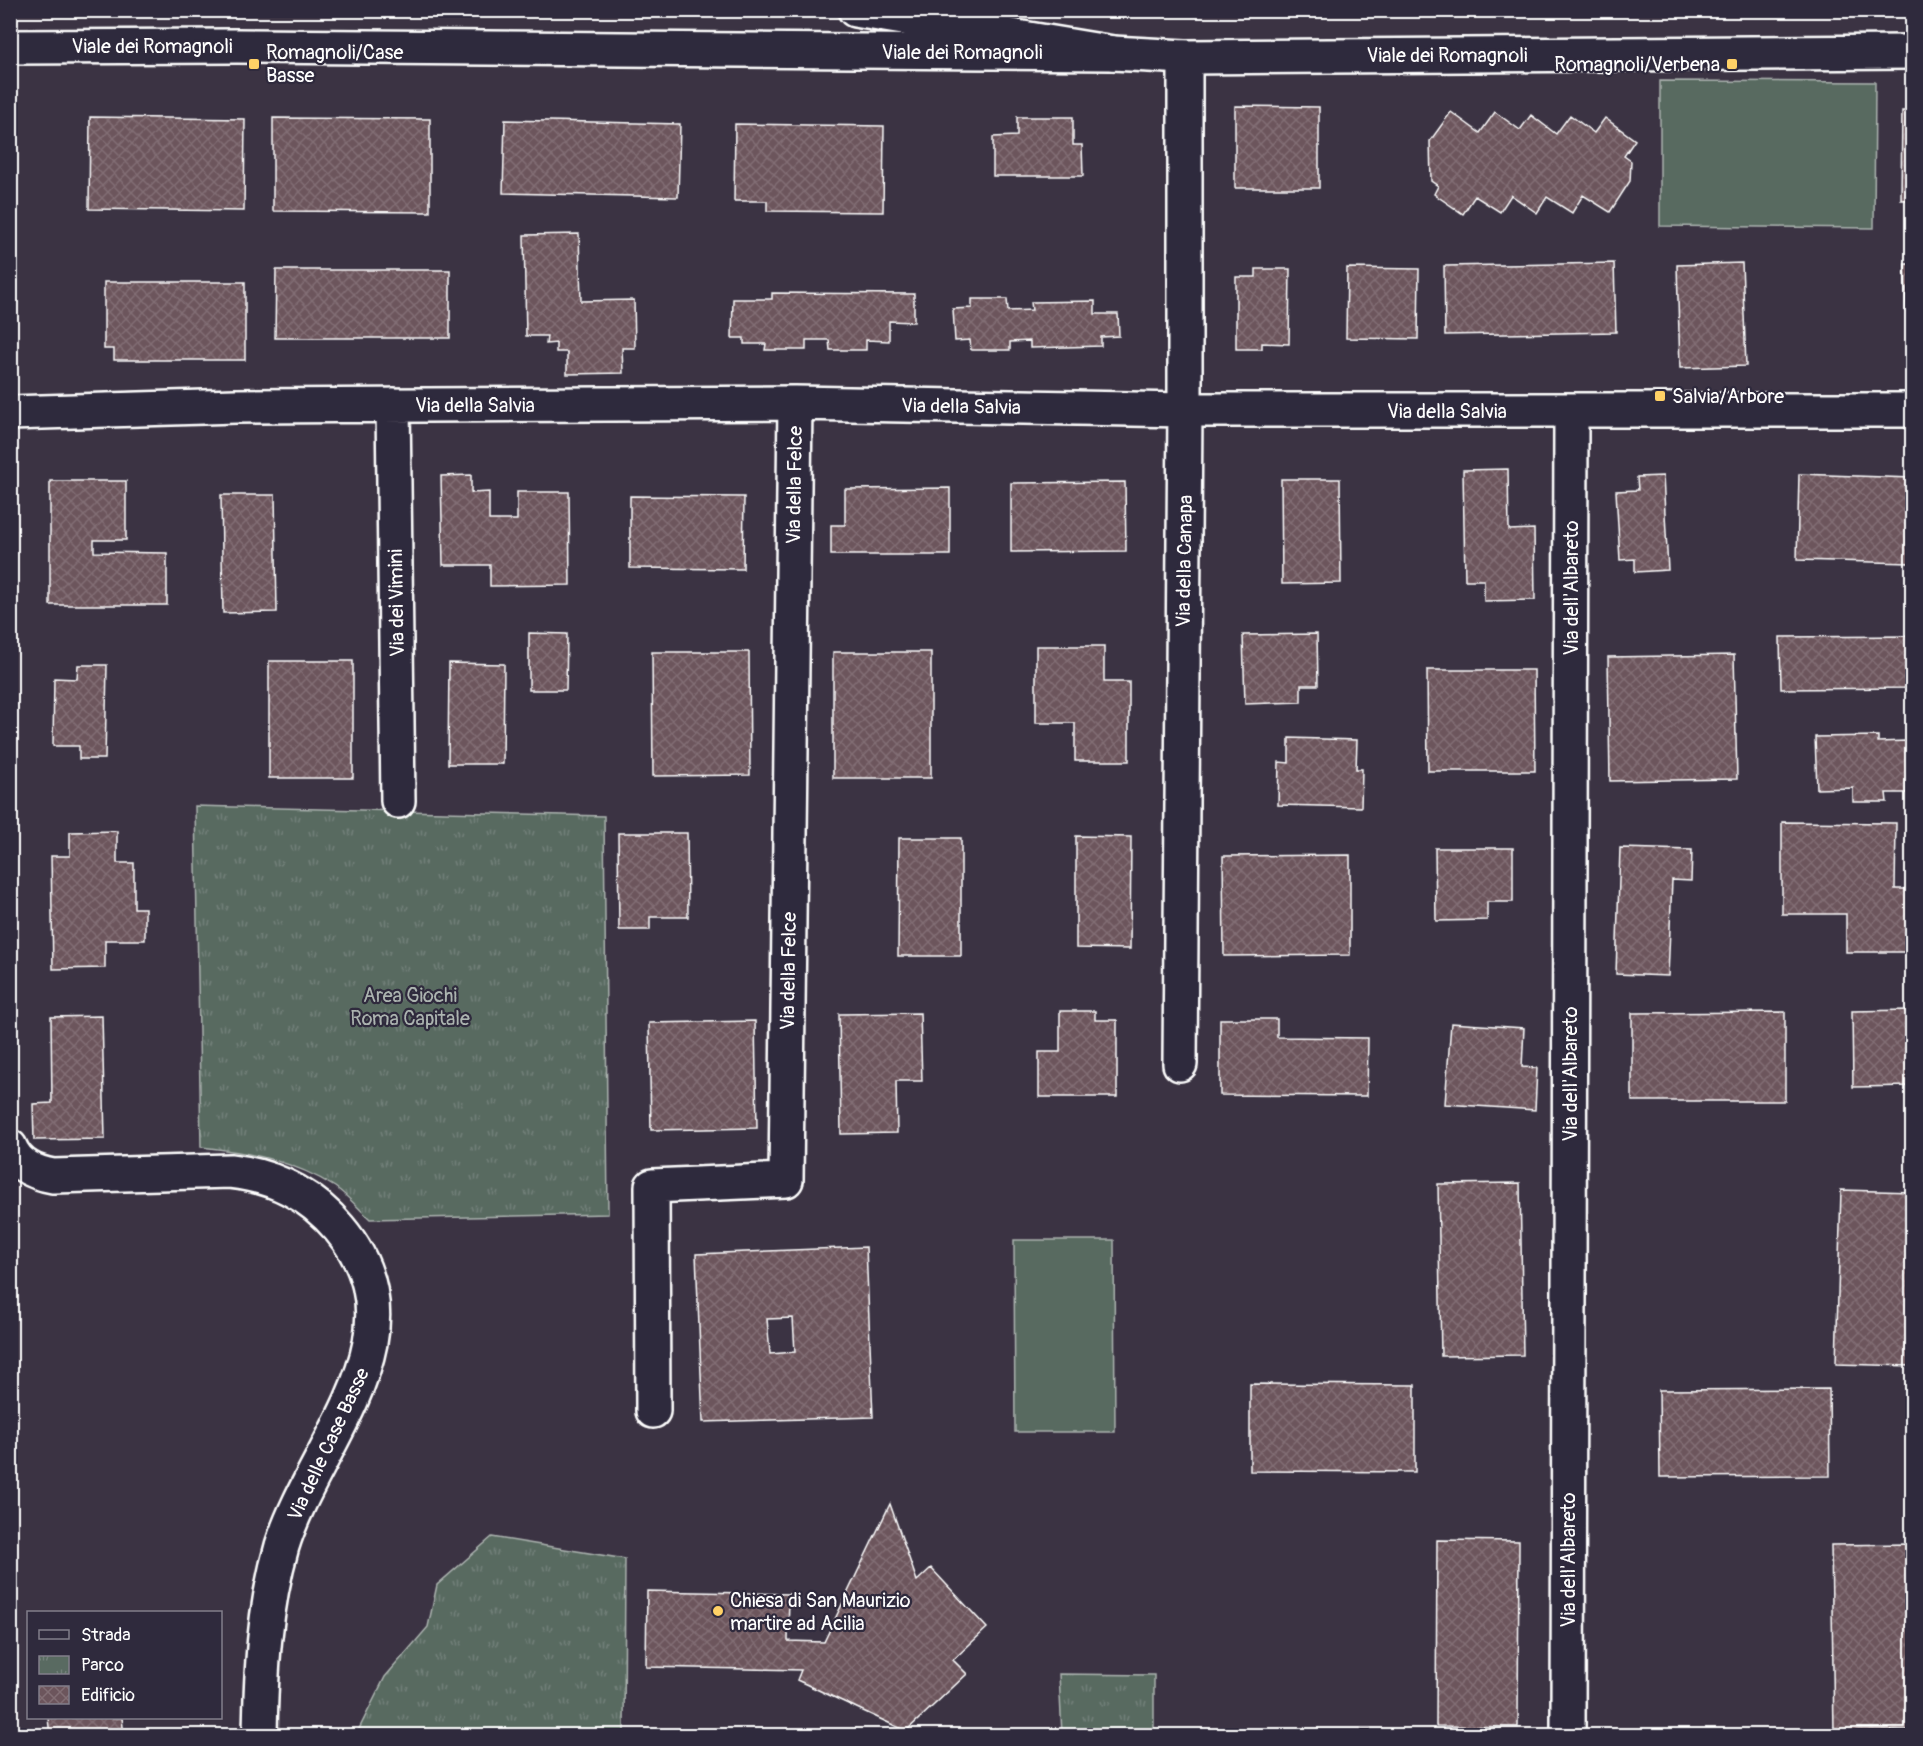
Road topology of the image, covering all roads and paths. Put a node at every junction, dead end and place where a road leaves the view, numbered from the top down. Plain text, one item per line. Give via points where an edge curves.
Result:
1 (855, 10) edge
2 (10, 47) edge
3 (1912, 52) edge
4 (1113, 53) junction
5 (1185, 57) junction
6 (795, 403) junction
7 (393, 405) junction
8 (1185, 410) junction
9 (1912, 410) edge
10 (1571, 412) junction
11 (10, 413) edge
12 (398, 801) dead end
13 (1180, 1064) dead end
14 (10, 1147) edge
15 (653, 1412) dead end
16 (260, 1736) edge
17 (1568, 1736) edge

1 - 4 street
2 - 4 street, Viale dei Romagnoli
3 - 5 street, Viale dei Romagnoli
4 - 5 street, Viale dei Romagnoli
5 - 8 street, Via della Canapa
6 - 7 street, Via della Salvia
6 - 8 street, Via della Salvia
6 - 15 street, Via della Felce via 786,1180 652,1186
7 - 11 street, Via della Salvia
7 - 12 street, Via dei Vimini
8 - 10 street, Via della Salvia
8 - 13 street, Via della Canapa
9 - 10 street, Via della Salvia
10 - 17 street, Via dell'Albareto
14 - 16 street, Via delle Case Basse via 22,1164 43,1174 230,1171 282,1183 321,1209 348,1238 364,1270 372,1299 369,1350 356,1392 300,1498 275,1572 262,1658

